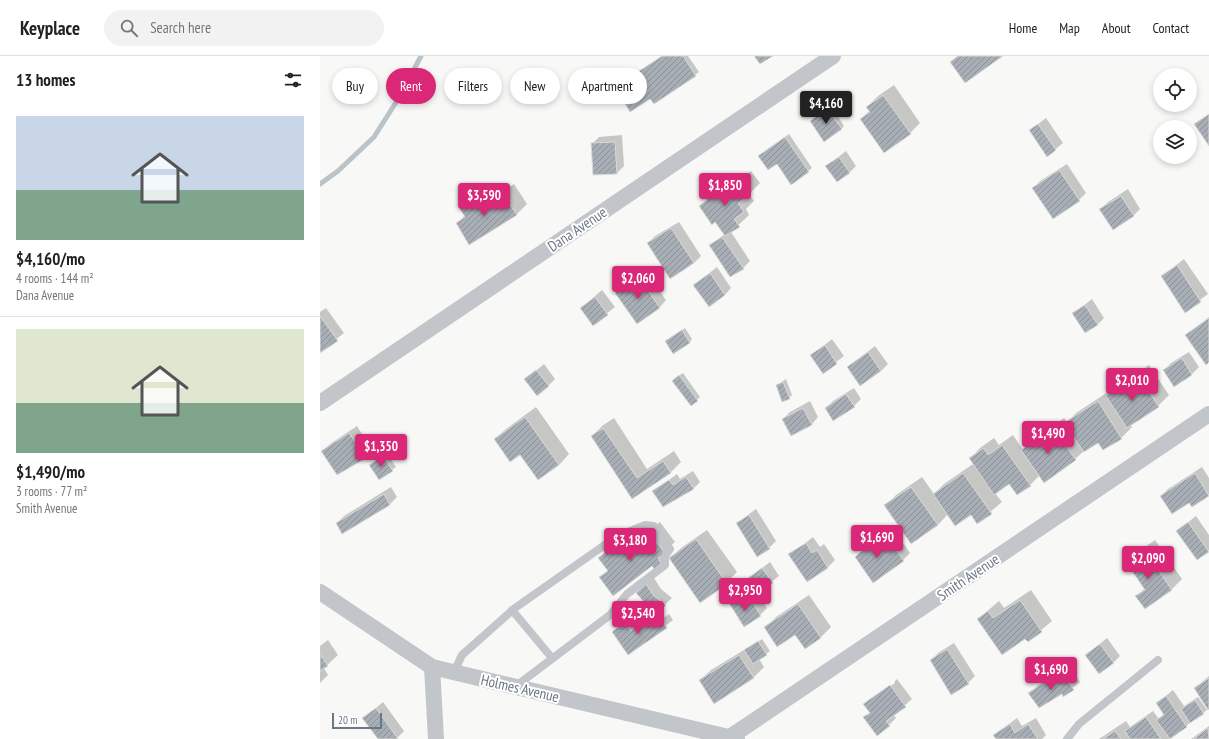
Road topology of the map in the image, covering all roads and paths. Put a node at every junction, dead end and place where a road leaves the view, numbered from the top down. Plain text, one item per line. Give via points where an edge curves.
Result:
1 (833, 56) edge
2 (320, 403) edge
3 (1209, 414) edge
4 (320, 592) edge
5 (512, 610) junction
6 (552, 658) junction
7 (1158, 660) dead end
8 (432, 667) junction
9 (454, 672) junction
10 (515, 687) junction
11 (732, 738) edge
12 (436, 739) edge
13 (1067, 739) edge

1 - 2 street, Dana Avenue
3 - 11 street, Smith Avenue
4 - 8 street, Holmes Avenue
5 - 6 lane
5 - 6 lane via 616,537 645,525 654,526 670,550 665,556 665,565 627,594 610,615
5 - 9 lane via 462,655
6 - 10 lane
7 - 13 lane via 1079,724
8 - 9 street, Holmes Avenue
8 - 12 street
9 - 10 street, Holmes Avenue
10 - 11 street, Holmes Avenue

